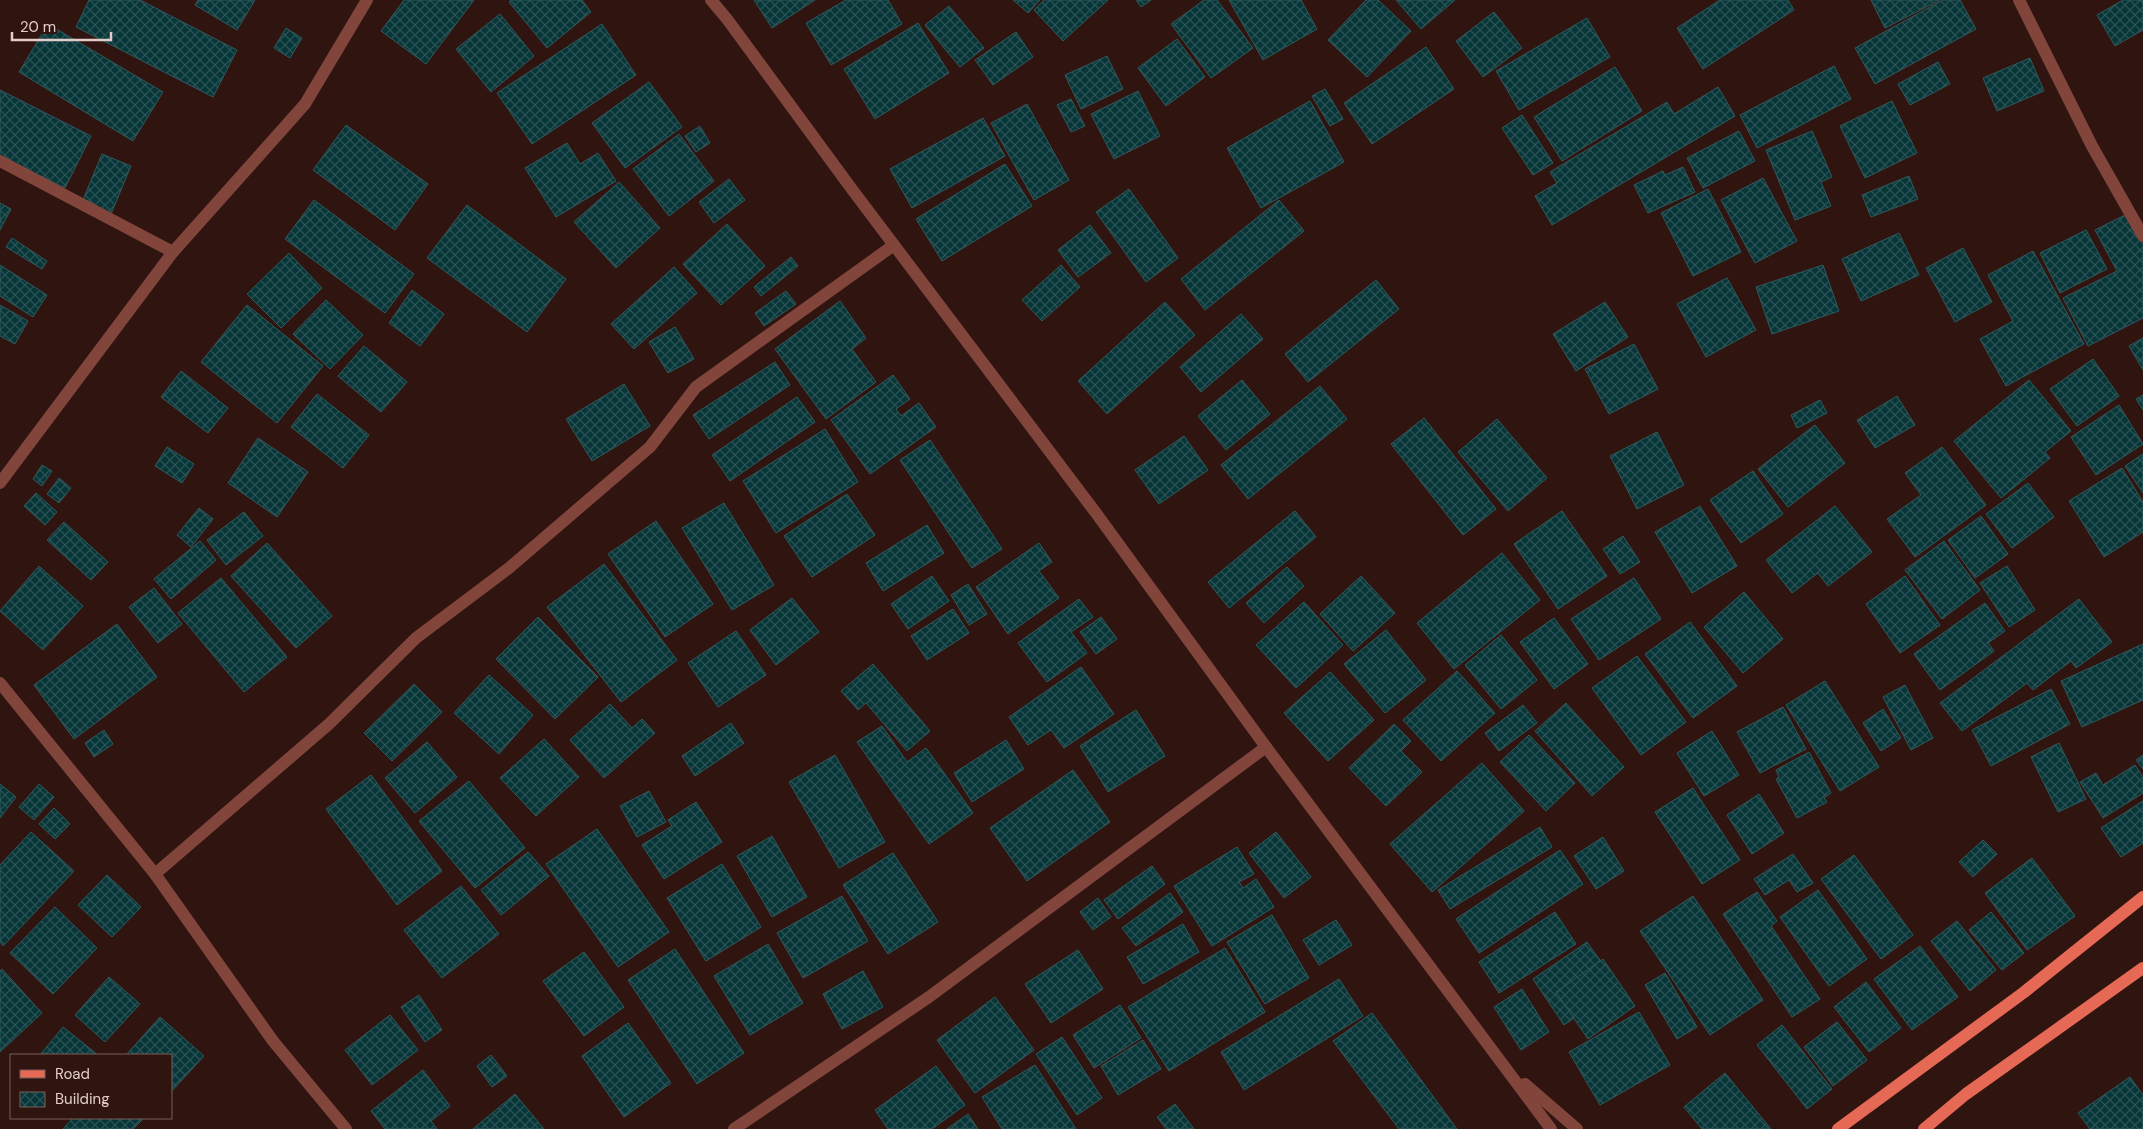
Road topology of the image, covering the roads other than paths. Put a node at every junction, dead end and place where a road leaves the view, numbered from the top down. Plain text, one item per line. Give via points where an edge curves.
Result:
1 (367, 0) edge
2 (711, 0) edge
3 (2019, 0) edge
4 (0, 161) edge
5 (2143, 236) edge
6 (894, 245) junction
7 (174, 252) junction
8 (0, 484) edge
9 (0, 683) edge
10 (1266, 746) junction
11 (155, 874) junction
12 (2143, 897) edge
13 (2143, 968) edge
14 (1513, 1075) junction
15 (346, 1129) edge
16 (734, 1129) edge
17 (1551, 1129) edge
18 (1577, 1129) edge
19 (1838, 1129) edge
20 (1924, 1129) edge

1 - 7 street via 305,104
2 - 6 street
3 - 5 street via 2092,146
4 - 7 street
6 - 10 street
6 - 11 street via 696,387 650,447 509,568 416,638 329,724
7 - 8 street
9 - 11 street
10 - 14 street
10 - 16 street via 929,997
11 - 15 street via 273,1041
12 - 19 main road via 2023,992
13 - 20 main road via 1966,1094
14 - 17 street
14 - 18 street

